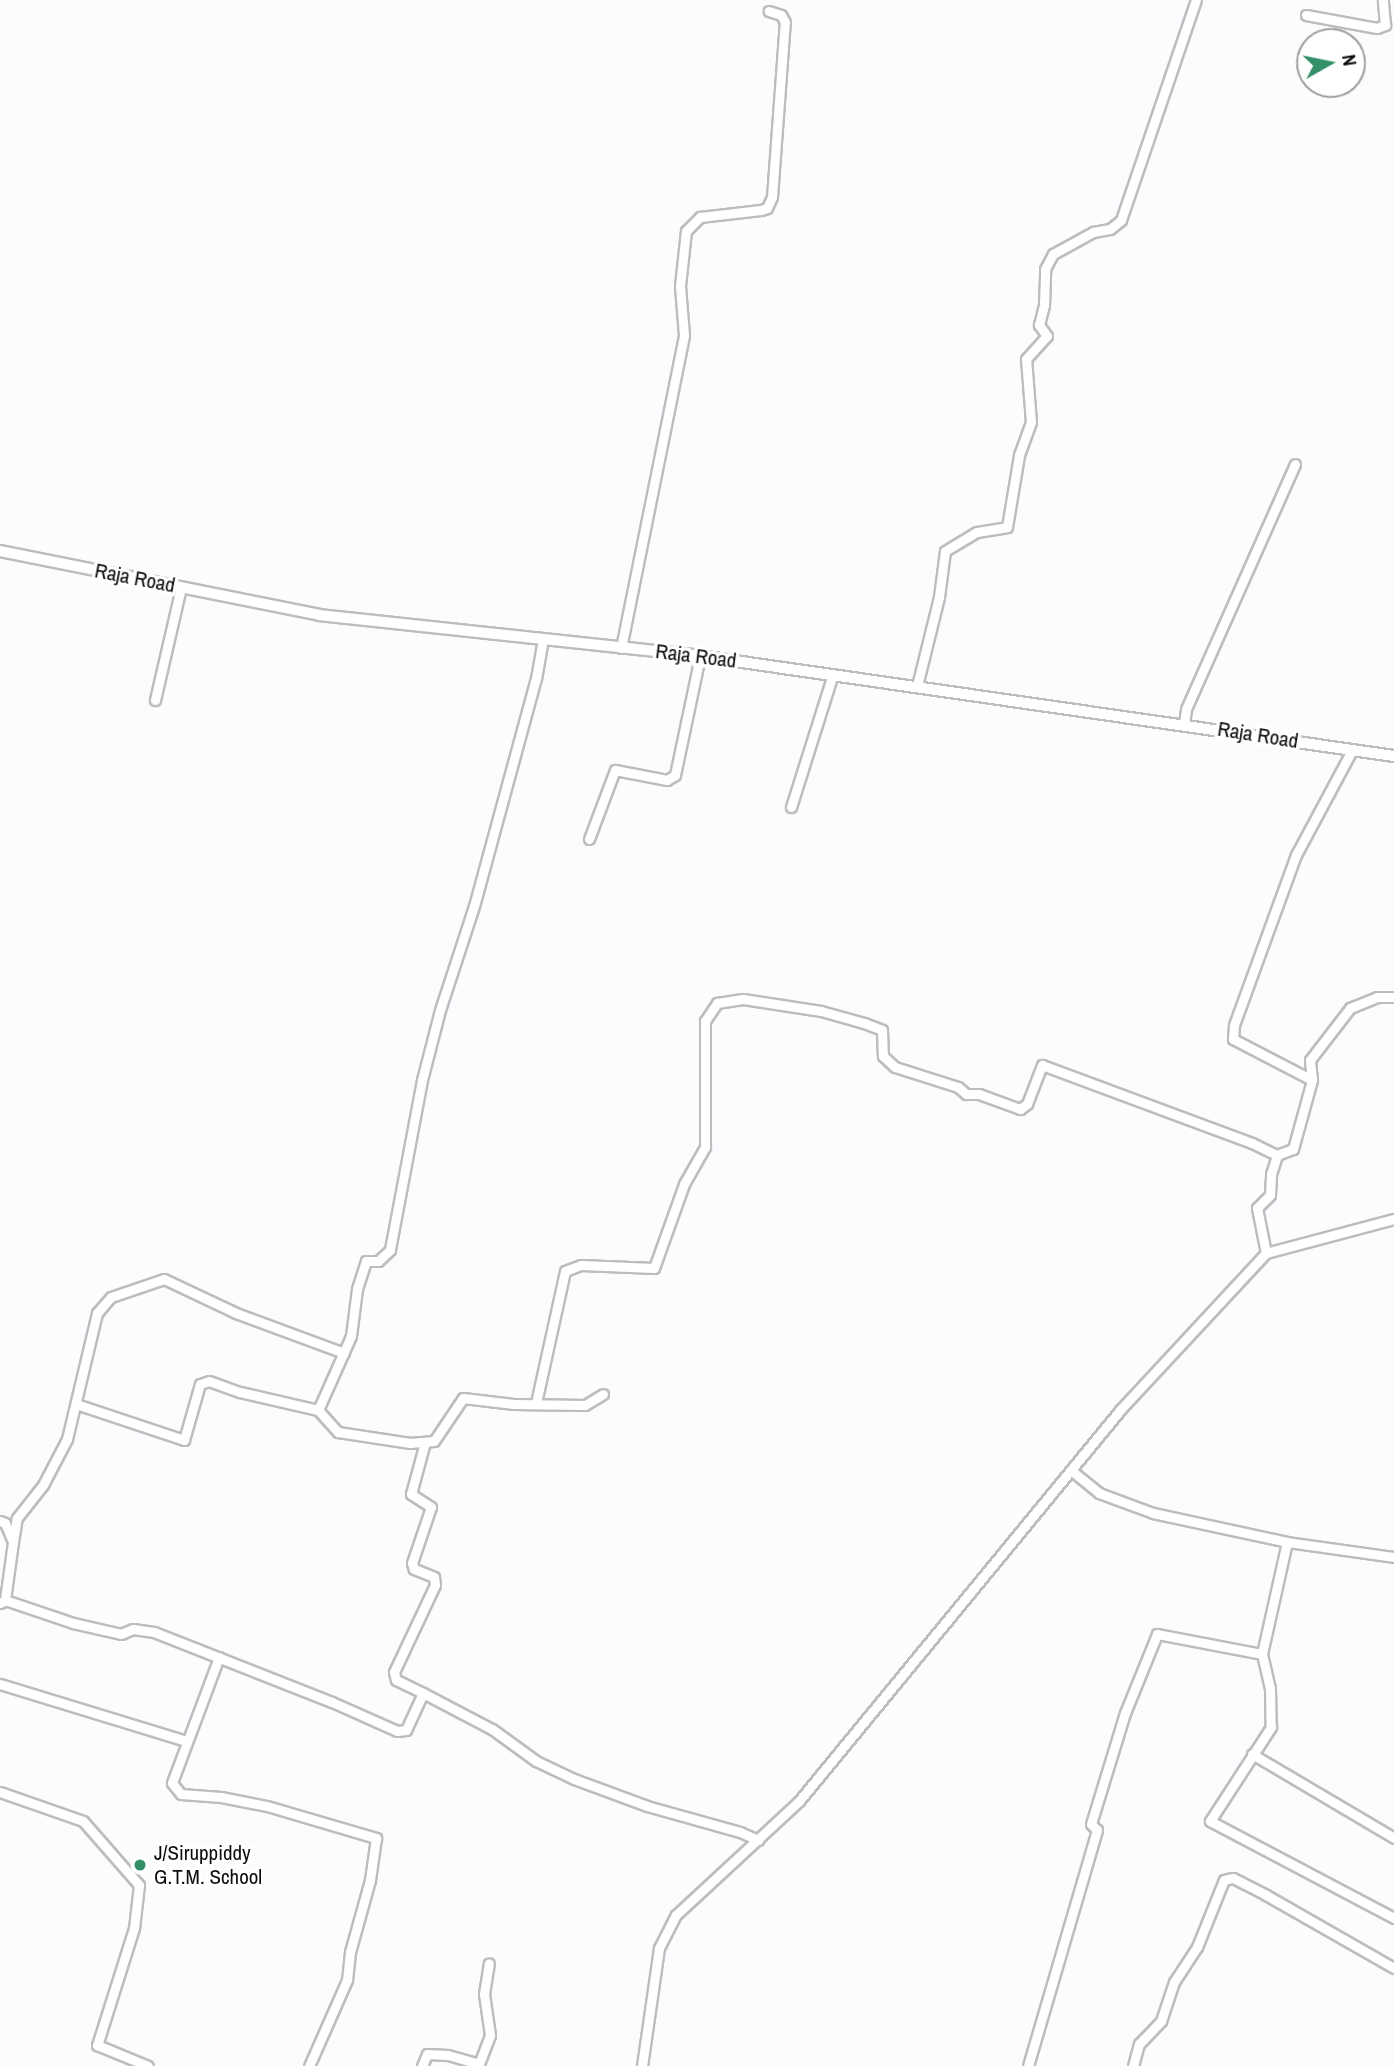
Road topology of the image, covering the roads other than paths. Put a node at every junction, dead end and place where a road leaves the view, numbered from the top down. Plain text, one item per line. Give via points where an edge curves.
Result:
1 (1196, 0) edge
2 (1383, 0) edge
3 (769, 11) dead end
4 (1306, 15) dead end
5 (1295, 464) dead end
6 (0, 551) edge
7 (181, 587) junction
8 (544, 639) junction
9 (621, 648) junction
10 (700, 656) junction
11 (833, 674) junction
12 (917, 686) junction
13 (155, 700) dead end
14 (1184, 724) junction
15 (1352, 750) junction
16 (1394, 756) edge
17 (791, 807) dead end
18 (589, 839) dead end
19 (1394, 997) edge
20 (1312, 1080) junction
21 (1277, 1155) junction
22 (1394, 1219) edge
23 (1266, 1252) junction
24 (344, 1353) junction
25 (603, 1394) dead end
26 (536, 1403) junction
27 (76, 1404) junction
28 (318, 1410) junction
29 (425, 1442) junction
30 (1072, 1471) junction
31 (0, 1521) edge
32 (13, 1542) junction
33 (1287, 1542) junction
34 (1394, 1558) edge
35 (3, 1601) edge
36 (1262, 1654) junction
37 (219, 1657) junction
38 (0, 1685) edge
39 (423, 1693) junction
40 (186, 1741) junction
41 (1252, 1754) junction
42 (0, 1792) edge
43 (1394, 1838) edge
44 (758, 1840) junction
45 (1394, 1918) edge
46 (489, 1963) dead end
47 (1394, 1968) edge
48 (148, 2066) edge
49 (309, 2066) edge
50 (422, 2066) edge
51 (642, 2066) edge
52 (1028, 2066) edge
53 (1133, 2066) edge

1 - 12 street via 1121,220 1053,254 1045,269 1039,325 1047,336 1026,359 1031,422 1019,455 1007,527 977,532 945,551
2 - 4 street via 1385,25 1377,28
3 - 9 street via 781,15 785,22 772,197 765,209 700,217 685,231 680,286 684,335
5 - 14 street via 1186,709
6 - 7 street, Raja Road
7 - 8 street, Raja Road via 319,615
7 - 13 street
8 - 9 street, Raja Road
8 - 24 street via 474,906 437,1021 390,1250 378,1261 366,1261
9 - 10 street, Raja Road
10 - 11 street, Raja Road
10 - 18 street via 675,775 667,780 615,770
11 - 12 street, Raja Road
11 - 17 street
12 - 14 street, Raja Road
14 - 15 street, Raja Road
15 - 16 street, Raja Road
15 - 20 street via 1296,855 1234,1025 1233,1039
19 - 20 street via 1377,997 1350,1008 1310,1060
20 - 21 street via 1293,1149
21 - 23 street via 1270,1195 1257,1208
21 - 26 street via 1041,1065 1027,1104 1020,1109 895,1068 883,1056 882,1030 864,1023 743,999 717,1003 705,1021 705,1147 684,1184 654,1268 581,1265 565,1271
22 - 23 street
23 - 30 street via 1121,1409
24 - 27 street via 236,1313 164,1279 111,1297 97,1312
24 - 28 street
25 - 26 street via 585,1405
26 - 29 street via 463,1398 434,1441
27 - 28 street via 184,1440 200,1384 209,1381
27 - 32 street via 67,1439 43,1485 17,1518
28 - 29 street via 338,1432
29 - 39 street via 411,1494 431,1507 412,1563 414,1569 434,1577 435,1585 394,1672 397,1680
30 - 33 street via 1099,1493 1153,1513
30 - 44 street via 799,1801
31 - 32 street
32 - 35 street
33 - 34 street
33 - 36 street
35 - 37 street via 121,1634 133,1629 153,1632
36 - 41 street via 1273,1714 1271,1727
36 - 52 street via 1157,1634 1125,1713 1091,1824 1097,1830
37 - 39 street via 397,1731 406,1730
37 - 40 street
38 - 40 street
39 - 44 street via 492,1729 536,1761 575,1779
40 - 49 street via 172,1783 181,1794 267,1806 376,1838 347,1980
41 - 43 street
41 - 45 street via 1210,1822
42 - 48 street via 83,1821 139,1885 134,1928 97,2045
44 - 51 street via 676,1916 659,1948
46 - 50 street via 484,1994 490,2035 479,2064 427,2054
47 - 53 street via 1266,1895 1233,1878 1224,1880 1198,1947 1174,1982 1161,2021 1139,2044

